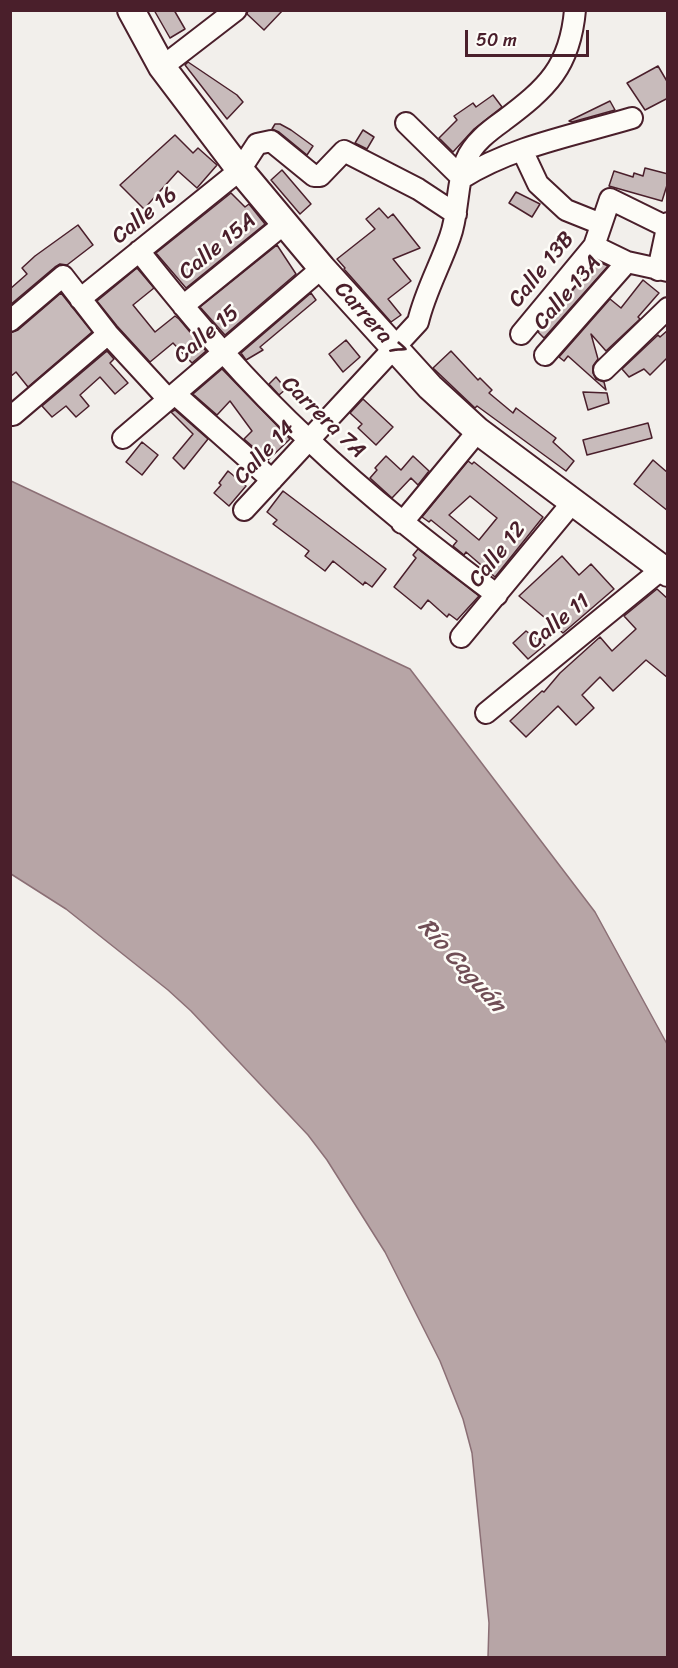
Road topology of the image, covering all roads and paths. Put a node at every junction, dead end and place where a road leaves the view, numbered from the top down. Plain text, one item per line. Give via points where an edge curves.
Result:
1 (131, 10) edge
2 (236, 10) edge
3 (576, 10) edge
4 (162, 67) junction
5 (632, 118) dead end
6 (406, 123) dead end
7 (522, 150) junction
8 (240, 170) junction
9 (462, 178) junction
10 (456, 214) junction
11 (284, 224) junction
12 (601, 224) junction
13 (667, 225) edge
14 (594, 246) junction
15 (139, 251) junction
16 (627, 262) junction
17 (322, 268) junction
18 (663, 271) edge
19 (80, 299) junction
20 (183, 306) junction
21 (668, 308) edge
22 (10, 321) edge
23 (108, 334) junction
24 (521, 334) dead end
25 (394, 348) junction
26 (223, 353) junction
27 (545, 355) dead end
28 (604, 370) dead end
29 (172, 397) junction
30 (13, 415) dead end
31 (478, 431) junction
32 (123, 438) dead end
33 (309, 441) junction
34 (272, 480) junction
35 (572, 503) junction
36 (244, 510) dead end
37 (402, 523) junction
38 (665, 571) edge
39 (496, 595) junction
40 (461, 637) dead end
41 (486, 712) dead end

1 - 4 main road, Carrera 7
2 - 4 street
3 - 9 street, Calle 14 via 573,35 551,78 538,94 481,140 466,160
4 - 8 main road, Carrera 7
5 - 7 street
6 - 9 street
7 - 9 street
7 - 12 street via 538,184 566,210
8 - 10 street, Calle 16 via 257,144 272,141 315,176 320,176 344,151 418,189
8 - 11 main road, Carrera 7
8 - 15 street, Calle 16
9 - 10 street, Calle 14
10 - 25 street, Calle 14 via 418,322
11 - 17 main road, Carrera 7
11 - 20 street, Calle 15A
12 - 13 street, Calle 13B via 610,199
12 - 14 street, Calle 13B
13 - 18 street
14 - 16 street
14 - 24 street, Calle 13B
15 - 19 street, Calle 16
15 - 20 street, Carrera 7A
16 - 18 street
16 - 27 street, Calle 13A
17 - 25 main road, Carrera 7
17 - 26 street, Calle 15
19 - 22 street via 63,276
19 - 23 street
20 - 26 street, Carrera 7A
21 - 28 street
23 - 29 street
23 - 30 street
25 - 31 main road, Carrera 7 via 429,387
25 - 33 street, Calle 14
26 - 29 street, Calle 15
26 - 33 street, Carrera 7A
29 - 32 street, Calle 15
29 - 34 street
31 - 35 main road, Carrera 7
31 - 37 street
33 - 34 street, Calle 14
33 - 37 street, Carrera 7A
34 - 36 street, Calle 14
35 - 38 main road, Carrera 7
35 - 39 street, Calle 12
37 - 39 street, Carrera 7A
38 - 41 street, Calle 11
39 - 40 street, Calle 12

